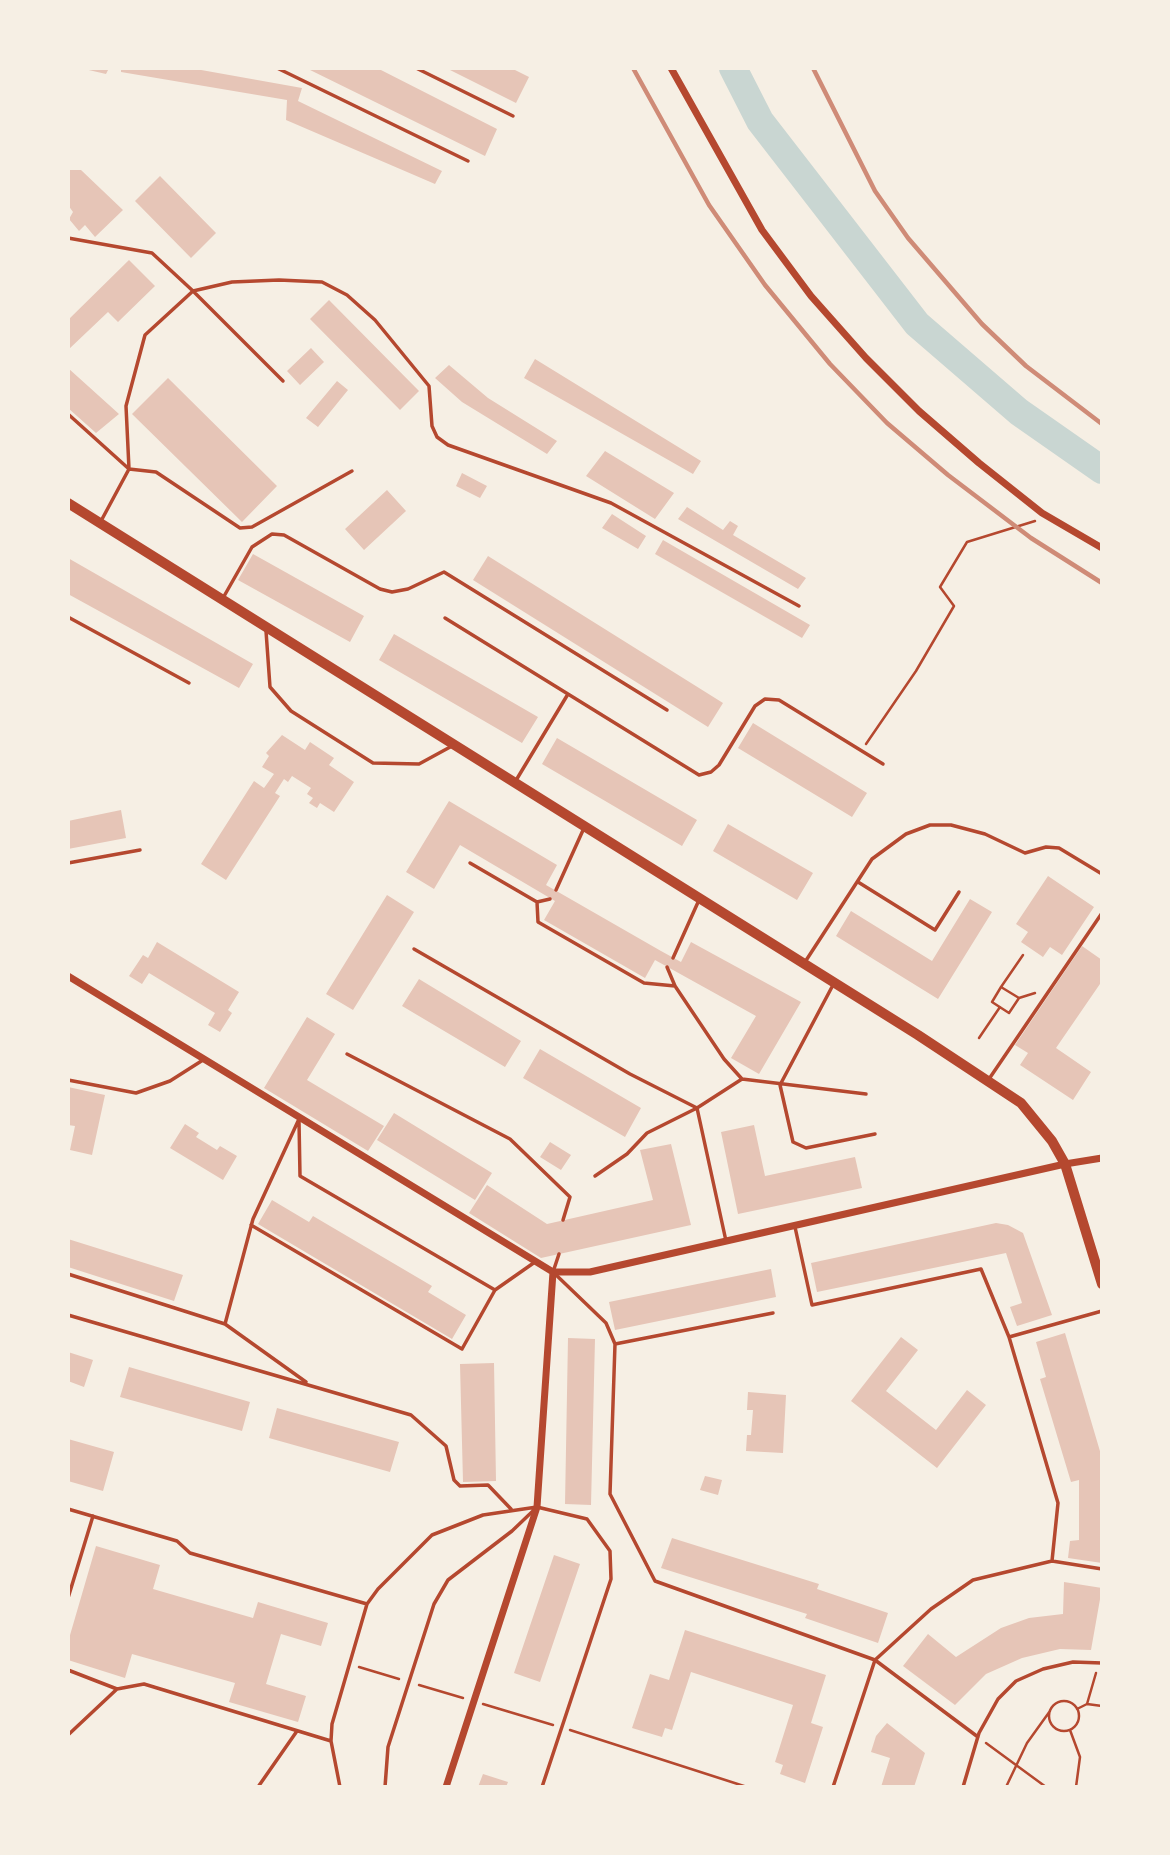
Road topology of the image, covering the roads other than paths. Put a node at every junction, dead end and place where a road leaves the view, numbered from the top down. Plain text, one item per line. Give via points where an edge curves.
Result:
1 (277, 68) edge
2 (416, 68) edge
3 (671, 68) edge
4 (513, 116) dead end
5 (468, 161) dead end
6 (68, 238) edge
7 (193, 290) junction
8 (283, 381) dead end
9 (68, 414) edge
10 (129, 469) junction
11 (352, 471) dead end
12 (68, 503) edge
13 (100, 523) junction
14 (1102, 548) edge
15 (222, 600) junction
16 (799, 607) dead end
17 (68, 617) edge
18 (445, 618) dead end
19 (266, 628) junction
20 (189, 683) dead end
21 (568, 694) junction
22 (667, 710) dead end
23 (454, 745) junction
24 (884, 764) dead end
25 (515, 782) junction
26 (585, 827) junction
27 (139, 850) dead end
28 (68, 863) edge
29 (470, 863) dead end
30 (1102, 874) edge
31 (858, 883) junction
32 (556, 890) dead end
33 (959, 892) dead end
34 (699, 898) junction
35 (550, 899) dead end
36 (537, 902) junction
37 (1102, 913) edge
38 (414, 949) dead end
39 (673, 958) dead end
40 (804, 964) junction
41 (667, 967) dead end
42 (68, 976) edge
43 (834, 983) junction
44 (675, 986) junction
45 (347, 1054) dead end
46 (203, 1060) junction
47 (68, 1080) edge
48 (742, 1080) junction
49 (988, 1080) junction
50 (780, 1085) junction
51 (866, 1094) dead end
52 (697, 1108) junction
53 (299, 1119) junction
54 (874, 1134) dead end
55 (1102, 1158) edge
56 (1065, 1164) junction
57 (595, 1176) dead end
58 (563, 1220) dead end
59 (251, 1225) junction
60 (795, 1225) junction
61 (726, 1241) junction
62 (559, 1254) dead end
63 (535, 1262) junction
64 (553, 1272) junction
65 (68, 1274) edge
66 (1102, 1284) edge
67 (495, 1290) junction
68 (1102, 1311) edge
69 (773, 1313) dead end
70 (68, 1315) edge
71 (225, 1324) junction
72 (1009, 1337) junction
73 (615, 1345) junction
74 (310, 1384) junction
75 (537, 1507) junction
76 (68, 1509) edge
77 (511, 1509) junction
78 (93, 1517) junction
79 (1052, 1561) junction
80 (1102, 1569) edge
81 (68, 1598) edge
82 (368, 1604) junction
83 (875, 1660) junction
84 (1100, 1663) edge
85 (68, 1671) edge
86 (117, 1689) junction
87 (297, 1731) junction
88 (68, 1735) edge
89 (978, 1737) junction
90 (331, 1741) junction
91 (258, 1787) edge
92 (340, 1787) edge
93 (385, 1787) edge
94 (446, 1787) edge
95 (542, 1787) edge
96 (833, 1787) edge
97 (963, 1787) edge

1 - 5 lane
2 - 4 lane
3 - 14 street via 762,230 866,359 919,411 1048,516
6 - 7 lane via 152,253
7 - 8 lane
7 - 10 lane via 145,335 126,406
7 - 16 lane via 279,280 322,282 347,295 375,320 429,386 432,426 448,445 611,502
9 - 10 lane
10 - 11 lane via 156,472 240,528 253,527
10 - 13 lane
12 - 13 main road
13 - 15 main road
15 - 19 main road
15 - 22 lane via 252,547 272,534 284,535 392,592 444,572
17 - 20 lane
18 - 21 lane
19 - 23 main road
19 - 23 lane via 270,687 291,711 373,763 419,764
21 - 24 lane via 699,775 719,765 755,706 765,699 779,700
21 - 25 lane
23 - 25 main road
25 - 26 main road
26 - 32 lane
26 - 34 main road
27 - 28 lane
29 - 36 lane
30 - 31 lane via 1059,848 1025,853 985,834 930,825 888,846 872,859
31 - 33 lane via 935,930
31 - 40 lane
34 - 39 lane
34 - 40 main road
35 - 36 lane
36 - 44 lane via 538,922 643,983
37 - 49 lane
38 - 52 lane
40 - 43 main road
41 - 44 lane
42 - 46 street
43 - 49 main road
43 - 50 lane
44 - 48 lane
45 - 58 lane via 510,1139 570,1197
46 - 47 lane via 170,1081 136,1094
46 - 53 street
48 - 50 lane
48 - 52 lane
49 - 56 main road via 1021,1102
50 - 51 lane
50 - 54 lane via 793,1142 806,1148
52 - 57 lane via 647,1133
52 - 61 lane
53 - 59 lane
53 - 63 street
53 - 67 lane via 300,1176
55 - 56 street
56 - 60 street
56 - 66 main road
59 - 67 lane via 462,1349
59 - 71 lane
60 - 61 street
60 - 72 lane via 811,1305 981,1269
61 - 64 street via 590,1272
62 - 64 lane
63 - 64 street
63 - 67 lane
64 - 73 lane via 606,1323
64 - 75 street
65 - 71 lane
68 - 72 lane
69 - 73 lane
70 - 74 lane
71 - 74 lane
72 - 79 lane via 1058,1503
73 - 83 lane via 610,1494 655,1581
74 - 77 lane via 411,1415 446,1446 454,1480 460,1486 488,1485
75 - 77 lane
75 - 93 lane via 448,1580 434,1604 388,1747
75 - 94 street
75 - 95 lane via 587,1519 610,1550 611,1579
76 - 78 lane
77 - 82 lane via 454,1524 432,1535
78 - 81 lane
78 - 82 lane via 177,1541 190,1553
79 - 80 lane
79 - 83 lane via 973,1580 931,1609
82 - 90 lane
83 - 89 lane
83 - 96 lane
84 - 89 lane via 1073,1662 1016,1681 998,1699
85 - 86 lane
86 - 87 lane via 144,1684
86 - 88 lane
87 - 90 lane
87 - 91 lane
89 - 97 lane
90 - 92 lane

